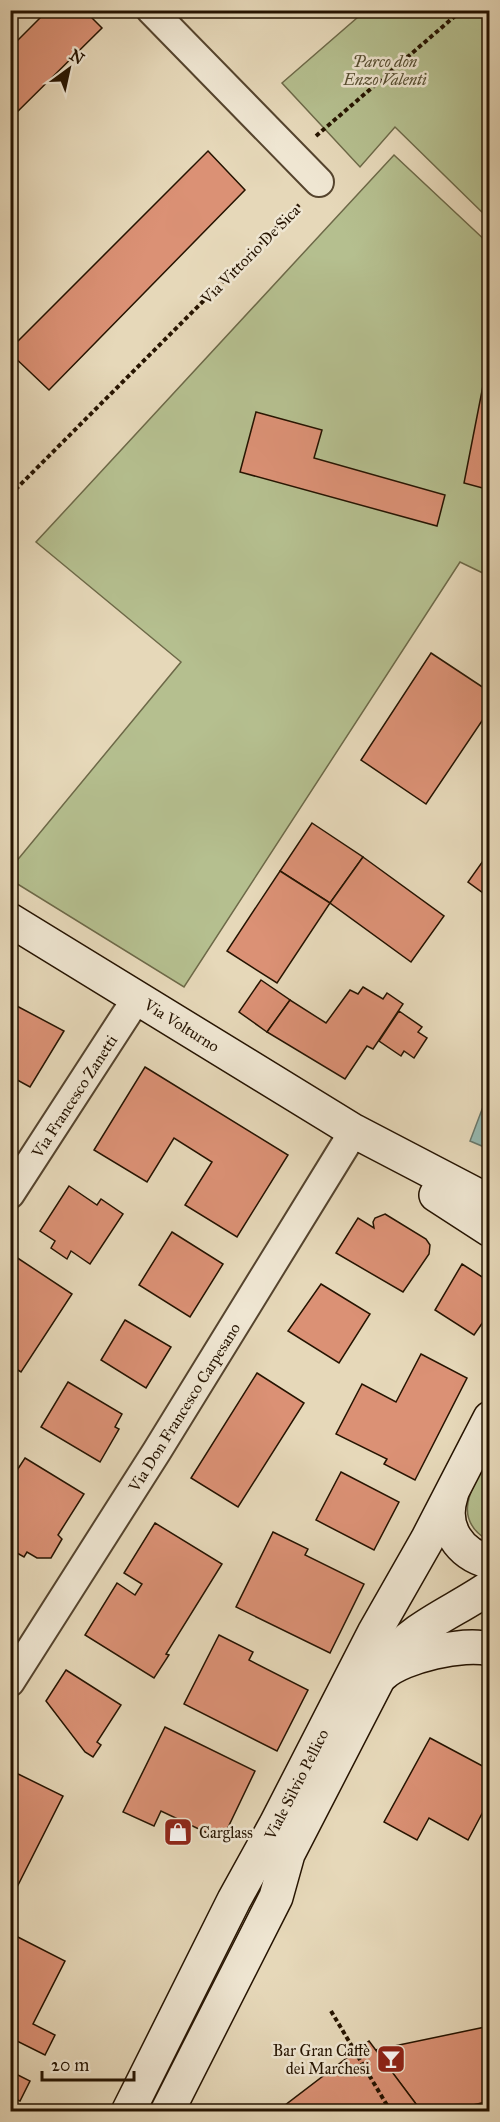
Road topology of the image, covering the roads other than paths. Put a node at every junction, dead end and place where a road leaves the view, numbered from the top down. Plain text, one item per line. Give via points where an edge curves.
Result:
1 (151, 10) edge
2 (319, 182) road end
3 (10, 920) edge
4 (137, 998) junction
5 (354, 1131) junction
6 (10, 1194) edge
7 (489, 1202) edge
8 (489, 1230) edge
9 (489, 1418) edge
10 (453, 1492) junction
11 (476, 1556) edge
12 (489, 1573) edge
13 (489, 1587) edge
14 (489, 1648) edge
15 (10, 1682) edge
16 (375, 1684) junction
17 (128, 2112) edge
18 (167, 2112) edge

1 - 2 street
3 - 4 main road, Via Volturno
4 - 5 main road, Via Volturno
4 - 6 street, Via Francesco Zanetti
5 - 7 main road, Via Volturno
5 - 8 main road, Via Volturno via 379,1157
5 - 15 street, Via Don Francesco Carpesano
9 - 10 main road, Viale Silvio Pellico
10 - 11 main road, Viale Silvio Pellico via 449,1528 454,1539
10 - 17 main road, Viale Silvio Pellico via 368,1643
11 - 12 main road, Viale Silvio Pellico
13 - 16 main road, Viale Silvio Pellico via 403,1643
14 - 16 main road via 461,1646 402,1663
16 - 18 main road, Viale Silvio Pellico via 288,1854 276,1897

